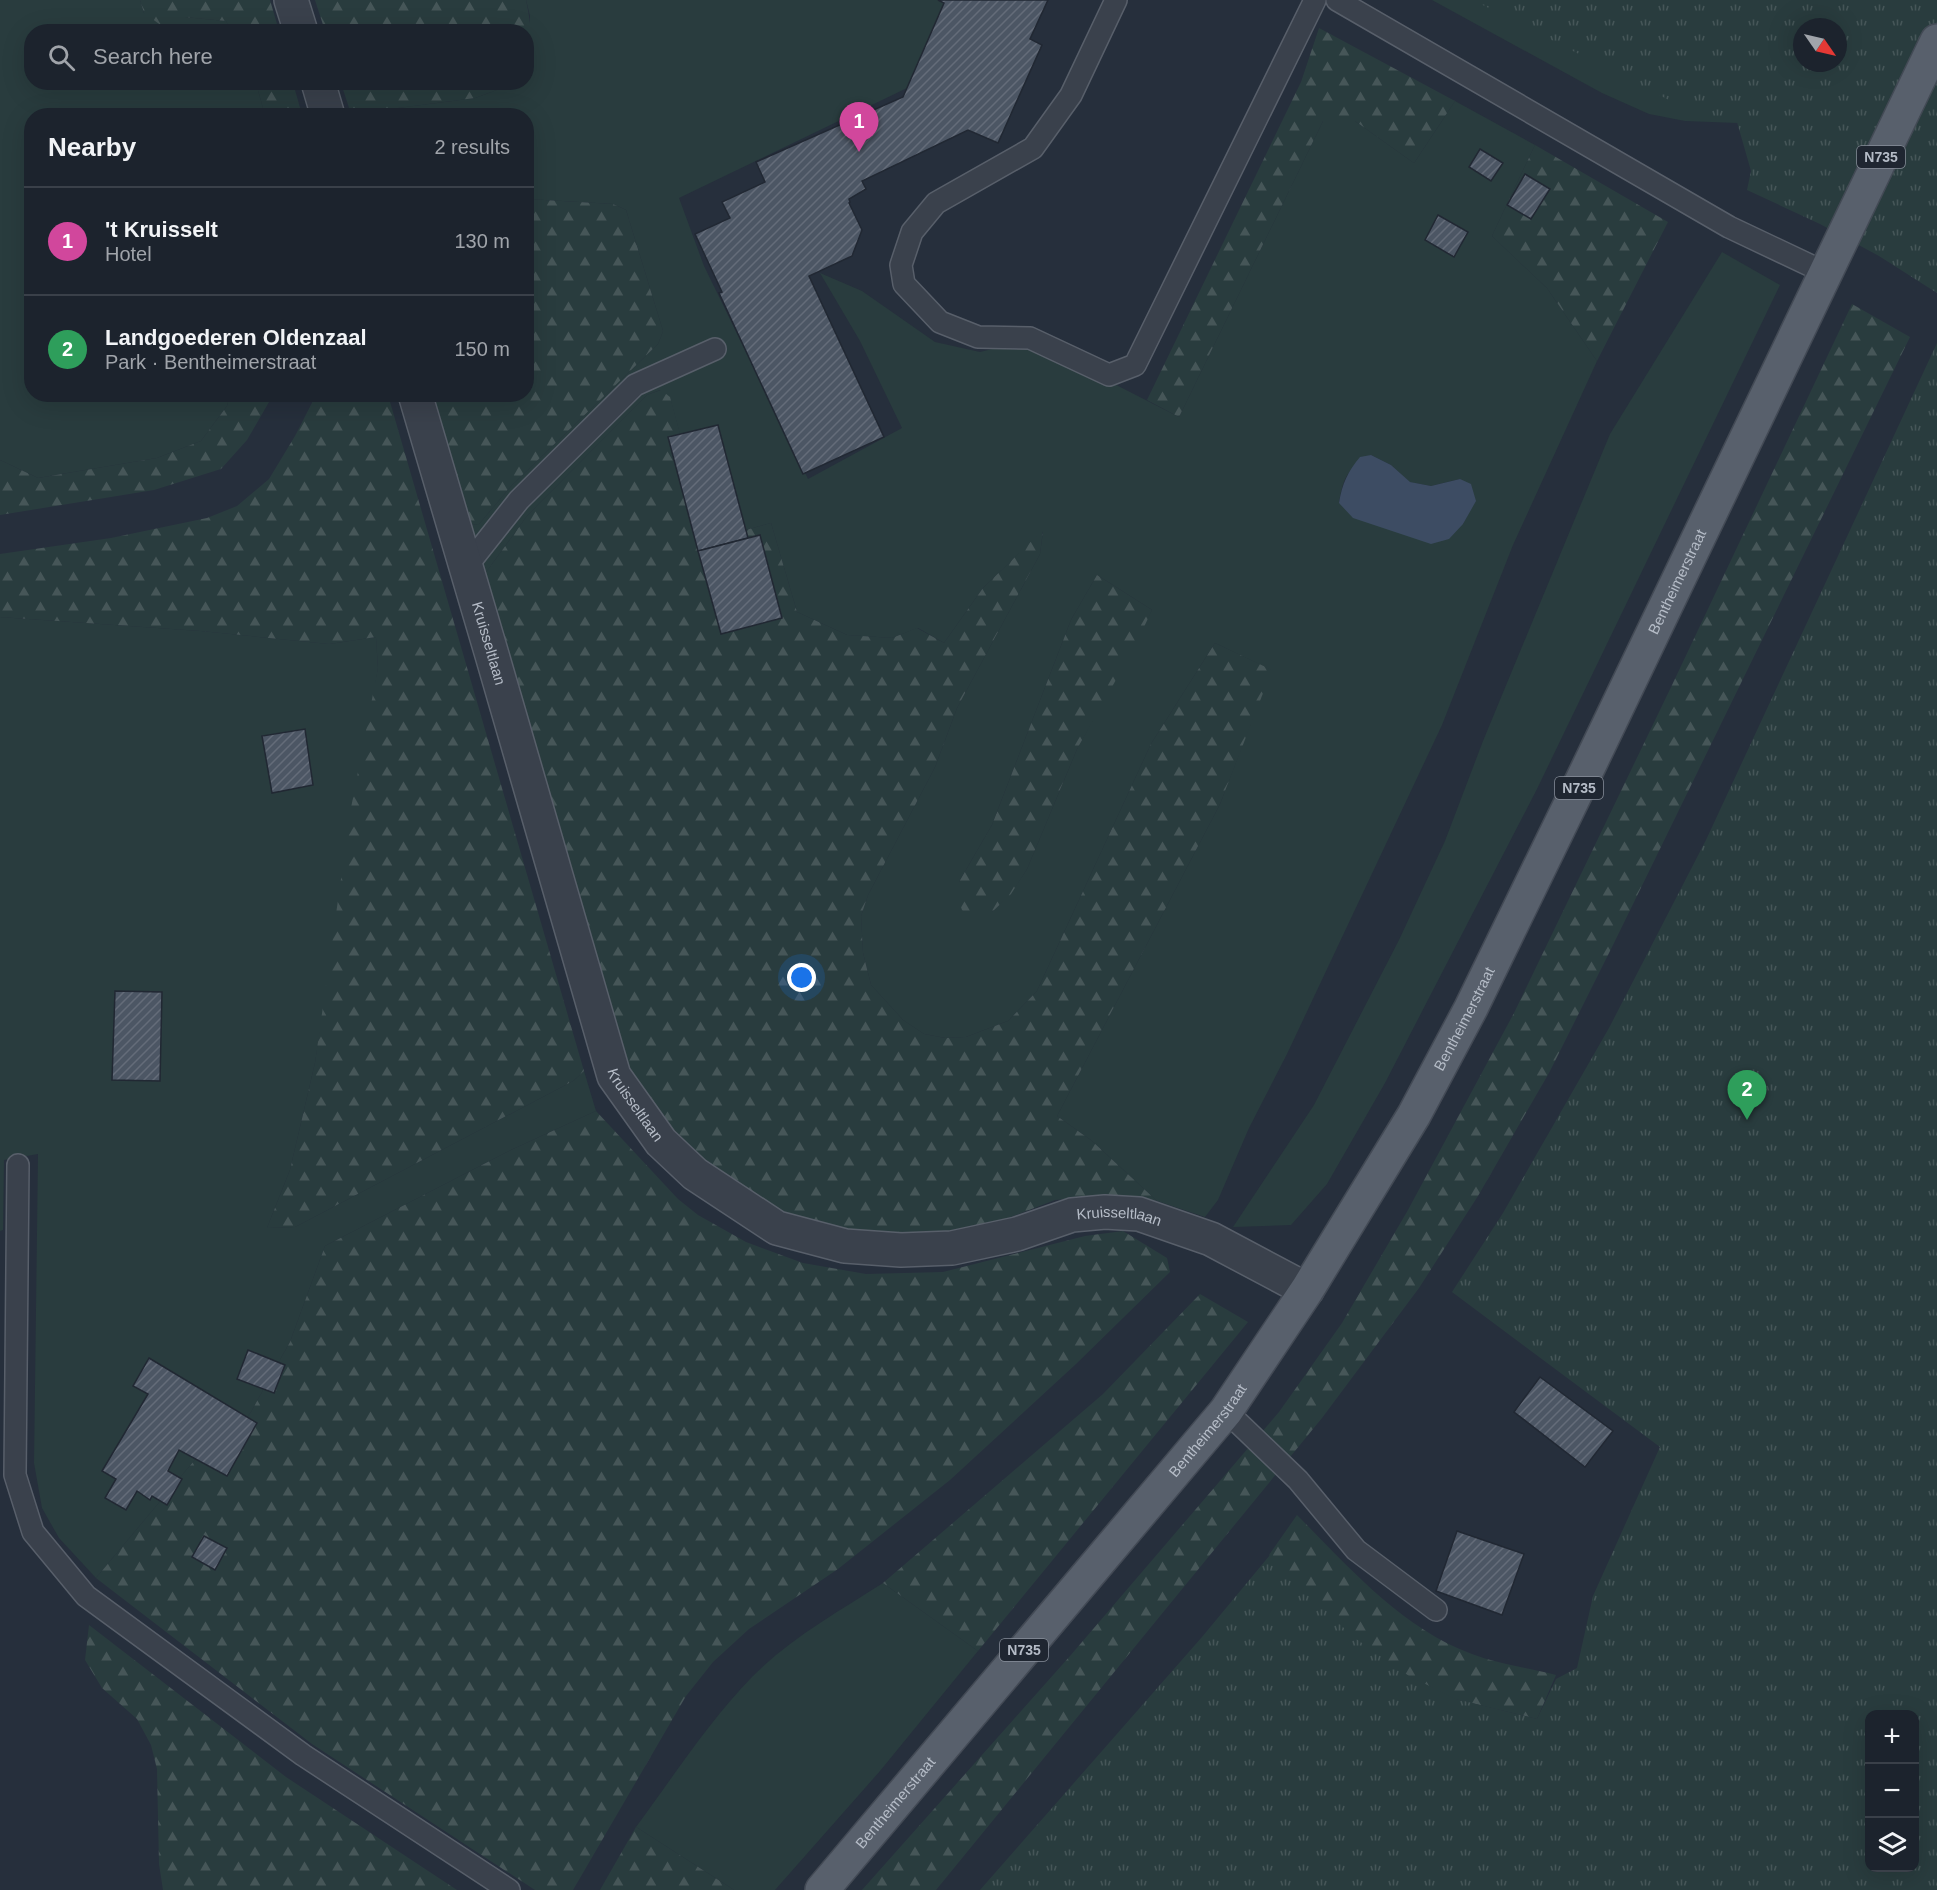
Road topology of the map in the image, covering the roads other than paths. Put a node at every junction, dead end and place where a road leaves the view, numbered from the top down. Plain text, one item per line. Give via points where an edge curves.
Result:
1 (291, 0) edge
2 (1116, 0) edge
3 (1315, 0) edge
4 (1337, 0) edge
5 (298, 24) edge
6 (1937, 42) edge
7 (320, 90) edge
8 (326, 108) edge
9 (1826, 273) junction
10 (715, 349) dead end
11 (417, 402) edge
12 (466, 567) junction
13 (18, 1164) dead end
14 (1307, 1290) junction
15 (1226, 1411) junction
16 (1436, 1610) dead end
17 (509, 1890) edge
18 (822, 1890) edge

1 - 5 street
2 - 3 lane via 1071,95 1033,148 936,204 912,232 901,264 904,284 940,322 978,337 1030,338 1108,375 1135,365
4 - 9 lane via 1729,226
6 - 9 main road, Bentheimerstraat / N735
7 - 8 street
9 - 14 main road, Bentheimerstraat / N735 via 1471,1008 1414,1115
10 - 12 lane via 635,385 519,500
11 - 12 street, Kruisseltlaan
12 - 14 street, Kruisseltlaan via 614,1076 661,1142 695,1174 777,1228 845,1246 952,1248 1017,1234 1072,1215 1139,1214 1211,1239
13 - 17 lane via 15,1475 33,1532 86,1596 303,1755
14 - 15 main road, Bentheimerstraat / N735
15 - 16 lane via 1298,1480 1356,1550
15 - 18 main road, Bentheimerstraat / N735

